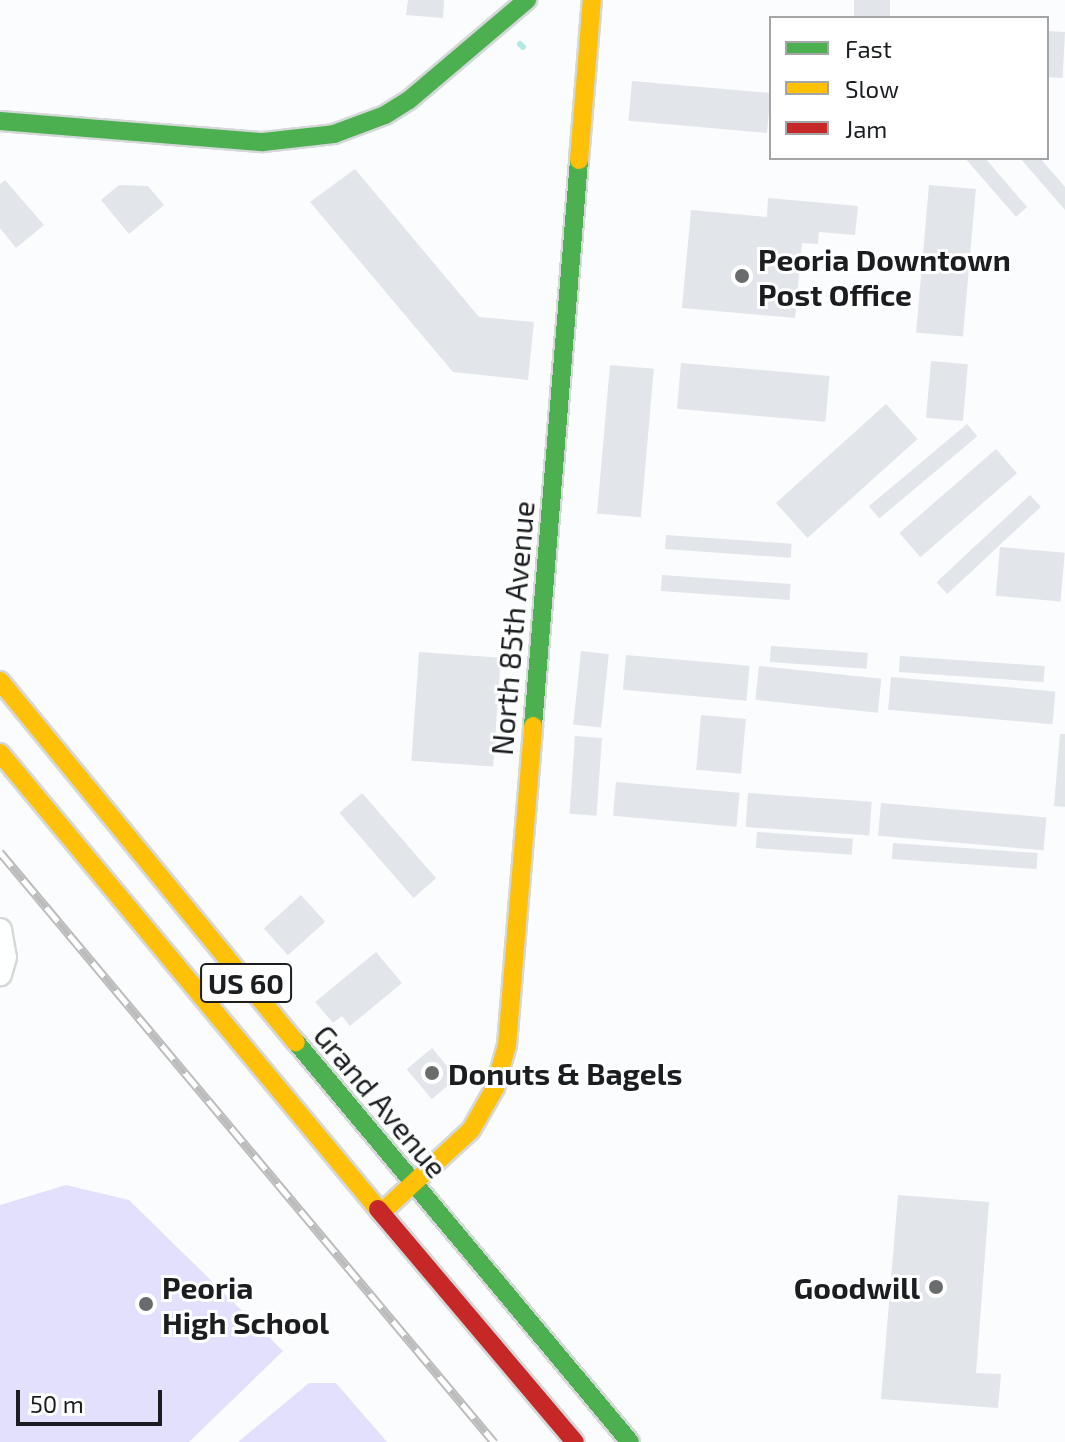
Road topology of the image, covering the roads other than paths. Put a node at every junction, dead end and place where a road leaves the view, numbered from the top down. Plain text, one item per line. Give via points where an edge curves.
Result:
1 (527, 0) edge
2 (592, 0) edge
3 (0, 121) edge
4 (0, 681) edge
5 (0, 753) edge
6 (0, 930) edge
7 (0, 974) edge
8 (414, 1184) junction
9 (381, 1213) junction
10 (575, 1442) edge
11 (630, 1442) edge

1 - 3 main road via 409,100 334,134 263,142
2 - 8 main road, North 85th Avenue via 507,1045 482,1114
4 - 8 main road, Grand Avenue / US 60
5 - 9 main road, US 60
6 - 7 street via 5,957
8 - 9 main road, North 85th Avenue
8 - 11 main road, Grand Avenue / US 60
9 - 10 main road, US 60

